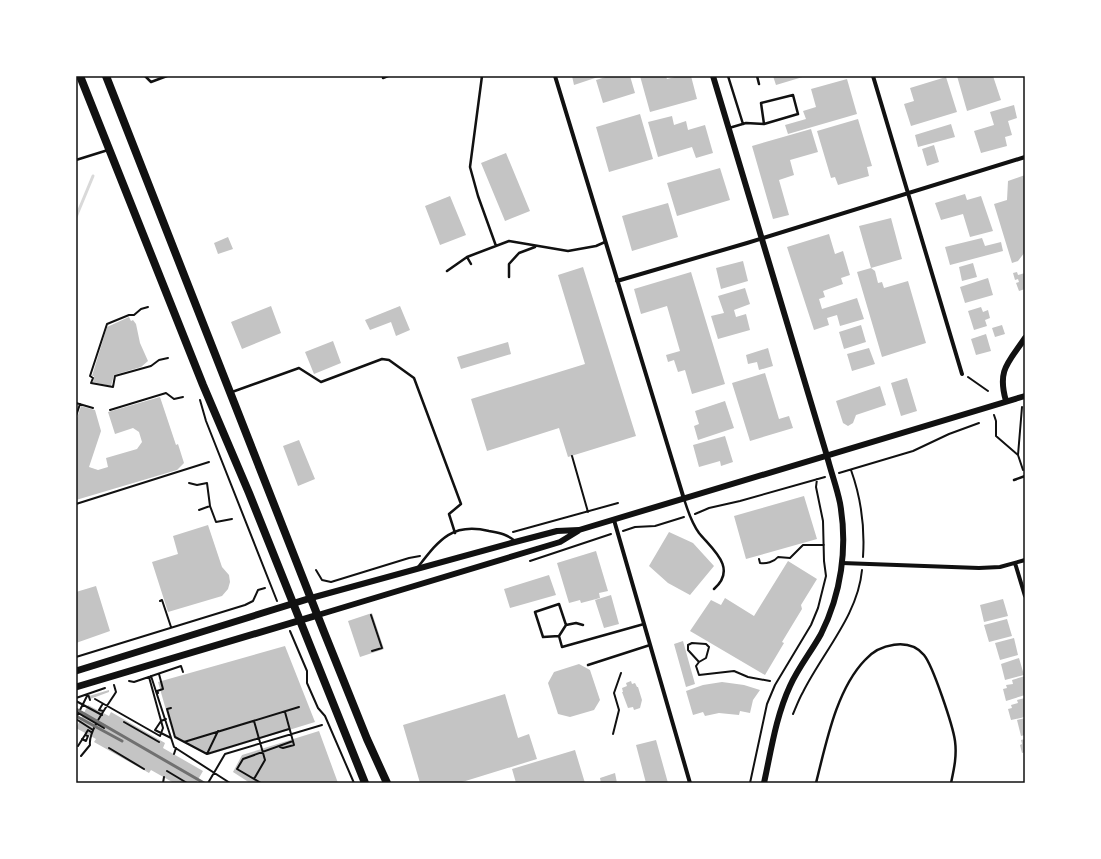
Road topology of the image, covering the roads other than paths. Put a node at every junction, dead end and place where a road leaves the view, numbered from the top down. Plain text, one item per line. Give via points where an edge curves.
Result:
1 (80, 76) edge
2 (106, 76) edge
3 (145, 76) edge
4 (167, 76) edge
5 (383, 76) edge
6 (388, 76) edge
7 (482, 76) edge
8 (555, 76) edge
9 (713, 76) edge
10 (728, 76) edge
11 (757, 76) edge
12 (873, 76) edge
13 (759, 84) dead end
14 (743, 124) junction
15 (764, 124) junction
16 (729, 128) junction
17 (108, 150) junction
18 (1025, 157) edge
19 (76, 160) edge
20 (908, 192) junction
21 (762, 239) junction
22 (606, 242) junction
23 (496, 246) junction
24 (535, 247) junction
25 (466, 257) junction
26 (471, 264) dead end
27 (447, 271) dead end
28 (509, 277) dead end
29 (617, 281) junction
30 (1025, 338) edge
31 (962, 374) road end
32 (229, 393) junction
33 (1025, 396) edge
34 (1006, 401) junction
35 (827, 456) junction
36 (1025, 476) edge
37 (1014, 480) dead end
38 (684, 499) junction
39 (614, 520) junction
40 (579, 530) junction
41 (455, 533) junction
42 (515, 542) junction
43 (1025, 560) edge
44 (842, 563) junction
45 (1015, 563) junction
46 (417, 568) junction
47 (714, 589) dead end
48 (1025, 596) edge
49 (311, 598) junction
50 (293, 604) junction
51 (318, 615) junction
52 (300, 621) junction
53 (644, 624) junction
54 (566, 625) junction
55 (583, 625) dead end
56 (559, 636) junction
57 (650, 645) junction
58 (588, 665) dead end
59 (76, 671) edge
60 (76, 687) edge
61 (365, 783) edge
62 (387, 783) edge
63 (690, 783) edge
64 (764, 783) edge
65 (816, 783) edge
66 (951, 783) edge

1 - 17 main road
2 - 32 main road
3 - 4 lane via 151,82
5 - 6 lane
7 - 23 lane via 470,166
8 - 22 street
9 - 16 street
10 - 14 lane
11 - 13 lane
12 - 20 street
14 - 15 lane
14 - 16 lane
15 - 15 lane via 798,114 793,94 761,103
16 - 21 street
17 - 19 lane
17 - 50 main road
18 - 20 street
20 - 21 street
20 - 31 street
21 - 29 street
21 - 35 street
22 - 24 lane via 568,251
22 - 29 street
23 - 24 lane via 509,241
23 - 25 lane
24 - 28 lane via 519,253 509,264
25 - 26 lane
25 - 27 lane
29 - 38 street
30 - 34 street via 1003,372 1001,385
32 - 41 lane via 299,368 321,382 382,359 389,360 414,378 461,504 449,514
32 - 49 main road
33 - 34 street
34 - 35 street
35 - 38 street
35 - 44 street via 840,502 844,543
36 - 37 lane
38 - 39 street
38 - 47 lane via 689,516 699,534 713,548 722,563 724,573 721,583
39 - 40 street
39 - 53 street
40 - 42 street via 557,531
40 - 51 street via 560,542
41 - 42 lane via 473,527 504,534
41 - 46 lane via 447,535
42 - 46 street
43 - 45 street
44 - 45 street via 989,568
44 - 64 street via 830,613 790,685 780,710
45 - 48 street
46 - 49 street
49 - 50 main road
49 - 51 main road
50 - 52 main road
50 - 59 main road
51 - 52 main road
51 - 62 main road
52 - 60 main road
52 - 61 main road
53 - 56 lane via 562,647
53 - 57 street
54 - 55 lane
54 - 56 lane
54 - 56 lane via 559,604 535,612 543,637
57 - 58 lane
57 - 63 street
65 - 66 lane via 841,698 855,671 866,658 883,647 897,644 909,646 924,655 934,672 955,739 956,759

